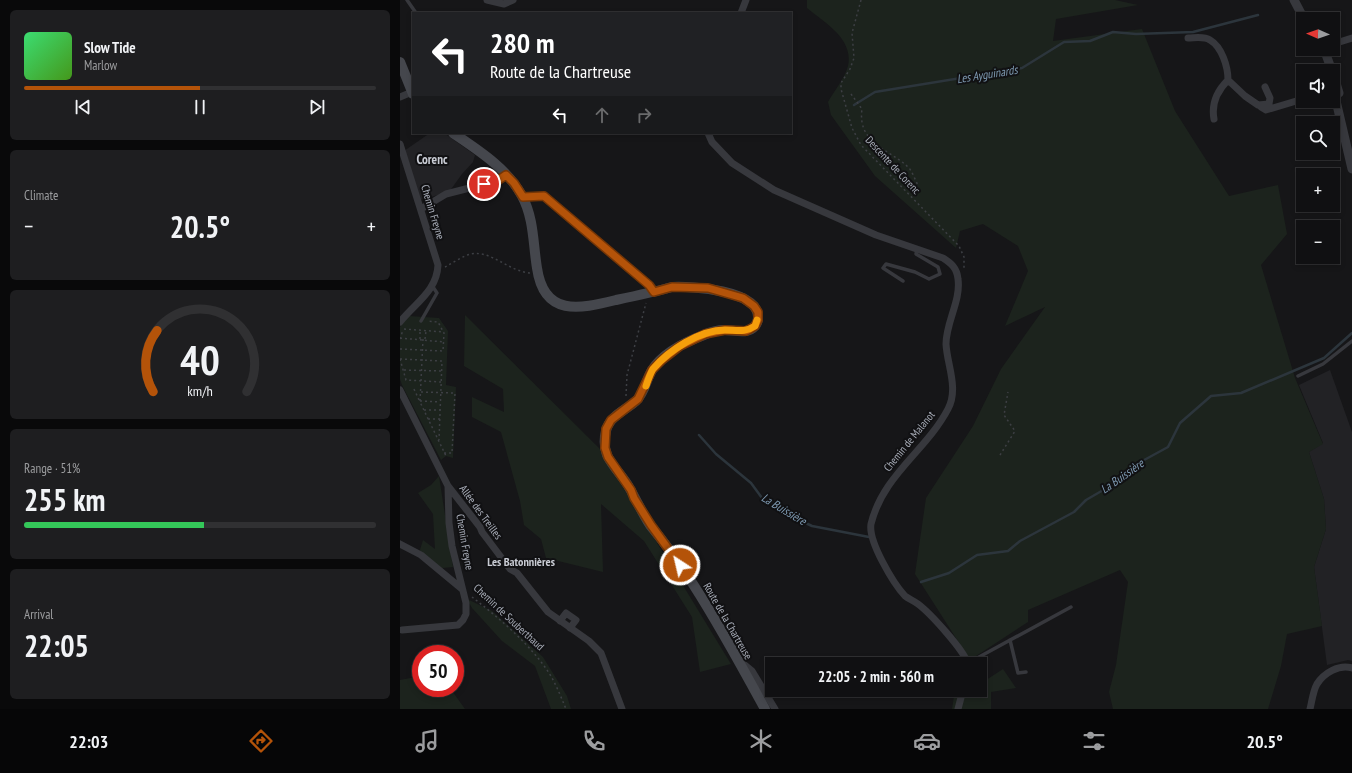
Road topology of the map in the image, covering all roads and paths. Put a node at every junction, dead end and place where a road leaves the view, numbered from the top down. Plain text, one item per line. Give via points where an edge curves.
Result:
1 (407, 0) edge
2 (487, 0) edge
3 (513, 0) edge
4 (746, 0) edge
5 (861, 0) edge
6 (1294, 0) edge
7 (1299, 0) edge
8 (415, 12) edge
9 (741, 12) edge
10 (1300, 12) edge
11 (1305, 12) edge
12 (1188, 38) dead end
13 (1352, 38) edge
14 (1340, 42) edge
15 (400, 62) edge
16 (1228, 80) junction
17 (412, 87) edge
18 (1265, 87) dead end
19 (851, 94) dead end
20 (400, 97) edge
21 (1296, 101) edge
22 (1340, 101) edge
23 (1258, 105) junction
24 (1336, 108) edge
25 (1214, 119) dead end
26 (454, 134) edge
27 (708, 134) edge
28 (400, 144) edge
29 (1352, 151) edge
30 (1352, 169) edge
31 (506, 175) junction
32 (918, 185) dead end
33 (523, 197) junction
34 (421, 209) junction
35 (916, 248) junction
36 (438, 271) junction
37 (538, 274) junction
38 (958, 279) junction
39 (903, 281) dead end
40 (433, 287) junction
41 (650, 292) junction
42 (421, 321) joint
43 (400, 322) edge
44 (408, 325) dead end
45 (404, 329) junction
46 (421, 330) junction
47 (426, 331) junction
48 (444, 332) junction
49 (400, 338) edge
50 (420, 339) junction
51 (424, 339) junction
52 (1352, 341) edge
53 (444, 342) junction
54 (400, 349) edge
55 (422, 350) junction
56 (400, 359) edge
57 (422, 360) junction
58 (403, 370) junction
59 (422, 370) junction
60 (442, 371) junction
61 (1298, 376) dead end
62 (421, 380) junction
63 (441, 382) junction
64 (414, 389) dead end
65 (400, 390) edge
66 (421, 392) junction
67 (1008, 392) dead end
68 (441, 393) junction
69 (626, 396) dead end
70 (420, 402) junction
71 (440, 402) junction
72 (424, 410) junction
73 (440, 410) junction
74 (428, 419) junction
75 (440, 419) junction
76 (439, 442) junction
77 (444, 453) junction
78 (446, 456) dead end
79 (1000, 456) dead end
80 (448, 486) junction
81 (400, 544) edge
82 (462, 589) junction
83 (1071, 607) dead end
84 (560, 621) junction
85 (570, 628) junction
86 (402, 630) dead end
87 (1010, 640) junction
88 (964, 657) edge
89 (979, 657) edge
90 (738, 660) junction
91 (1352, 668) edge
92 (1026, 672) dead end
93 (961, 697) edge
94 (566, 709) edge
95 (622, 709) edge
96 (764, 709) edge
97 (775, 709) edge
98 (958, 709) edge
99 (1310, 709) edge

1 - 8 lane
2 - 3 street via 504,4
4 - 9 street
5 - 38 path, Descente de Corenc via 852,33 854,58 840,89 852,128 861,145 959,246 965,267 962,277
6 - 10 street
7 - 11 street
12 - 16 street via 1210,39 1217,46 1228,71
13 - 14 street
15 - 17 main road
16 - 23 street
16 - 25 street via 1221,86 1213,104
17 - 20 street
18 - 23 street via 1270,98 1269,104
19 - 32 path via 862,109 860,118 875,145 910,170
21 - 23 street via 1266,110
22 - 29 street
24 - 30 street
26 - 31 main road, Route de la Chartreuse
27 - 35 street, Chemin de Malanot via 712,142 732,163 774,190 876,234
28 - 34 street, Chemin Freyne
31 - 33 main road, Route de la Chartreuse
31 - 34 street via 497,181 446,194
33 - 37 main road, Route de la Chartreuse via 530,216
33 - 41 street via 544,196 649,285
34 - 36 street, Chemin Freyne
35 - 38 street, Chemin de Malanot via 950,262 957,271
35 - 39 lane via 916,254 938,267 940,274 929,279 886,264 884,268
36 - 37 path via 464,256 482,254 516,271
36 - 40 street, Chemin Freyne
37 - 41 main road, Route de la Chartreuse via 545,294 563,306 585,308
38 - 88 street, Chemin de Malanot via 959,289 946,344 952,383 951,402 948,410 921,446 894,475 873,518 871,536 882,560 905,596 929,614
40 - 42 lane via 437,293
40 - 43 street, Chemin Freyne
41 - 69 path via 627,375
41 - 90 main road, Route de la Chartreuse via 672,287 708,288 743,298 758,312 755,326 746,331 725,330 705,334 680,346 662,360 652,370 638,399 611,420 604,438 608,457 651,525 688,576
42 - 48 path via 438,322
44 - 45 path
45 - 46 path
45 - 49 path
46 - 47 path
46 - 50 path
47 - 48 path
47 - 51 path
48 - 53 path
49 - 50 path
50 - 51 path
51 - 53 path
51 - 55 path
52 - 61 lane via 1323,364
53 - 55 path via 444,351
54 - 55 path
55 - 57 path
56 - 57 path
56 - 58 path
57 - 59 path
57 - 60 path via 442,361
58 - 59 path
58 - 62 path via 406,380
59 - 60 path
59 - 62 path
60 - 63 path
62 - 63 path
62 - 66 path
63 - 68 path
64 - 70 path
65 - 80 street, Chemin Freyne
66 - 68 path
66 - 70 path
67 - 79 path via 1004,415 1015,431
68 - 71 path
68 - 77 path via 455,393 452,453
70 - 71 path
70 - 72 path
71 - 73 path
72 - 73 path
72 - 74 path
73 - 75 path
74 - 75 path
74 - 76 path
75 - 76 path
76 - 77 path
77 - 78 path
80 - 82 street, Chemin Freyne via 449,523
80 - 84 street, Allée des Treilles via 510,569 517,573 548,612
81 - 82 street, Chemin de Souberthaud via 420,555
82 - 86 street, Chemin Freyne via 466,614 458,625
82 - 94 path, Chemin de Souberthaud via 505,626 541,662 555,683
83 - 87 lane
84 - 85 street, Allée des Treilles
84 - 85 street via 566,613 576,620
85 - 95 street, Allée des Treilles via 589,641 600,654
87 - 89 lane
87 - 92 lane via 1018,673
90 - 96 main road, Route de la Chartreuse
90 - 97 street via 752,672
91 - 99 street via 1337,668 1326,674 1317,685
93 - 98 street

